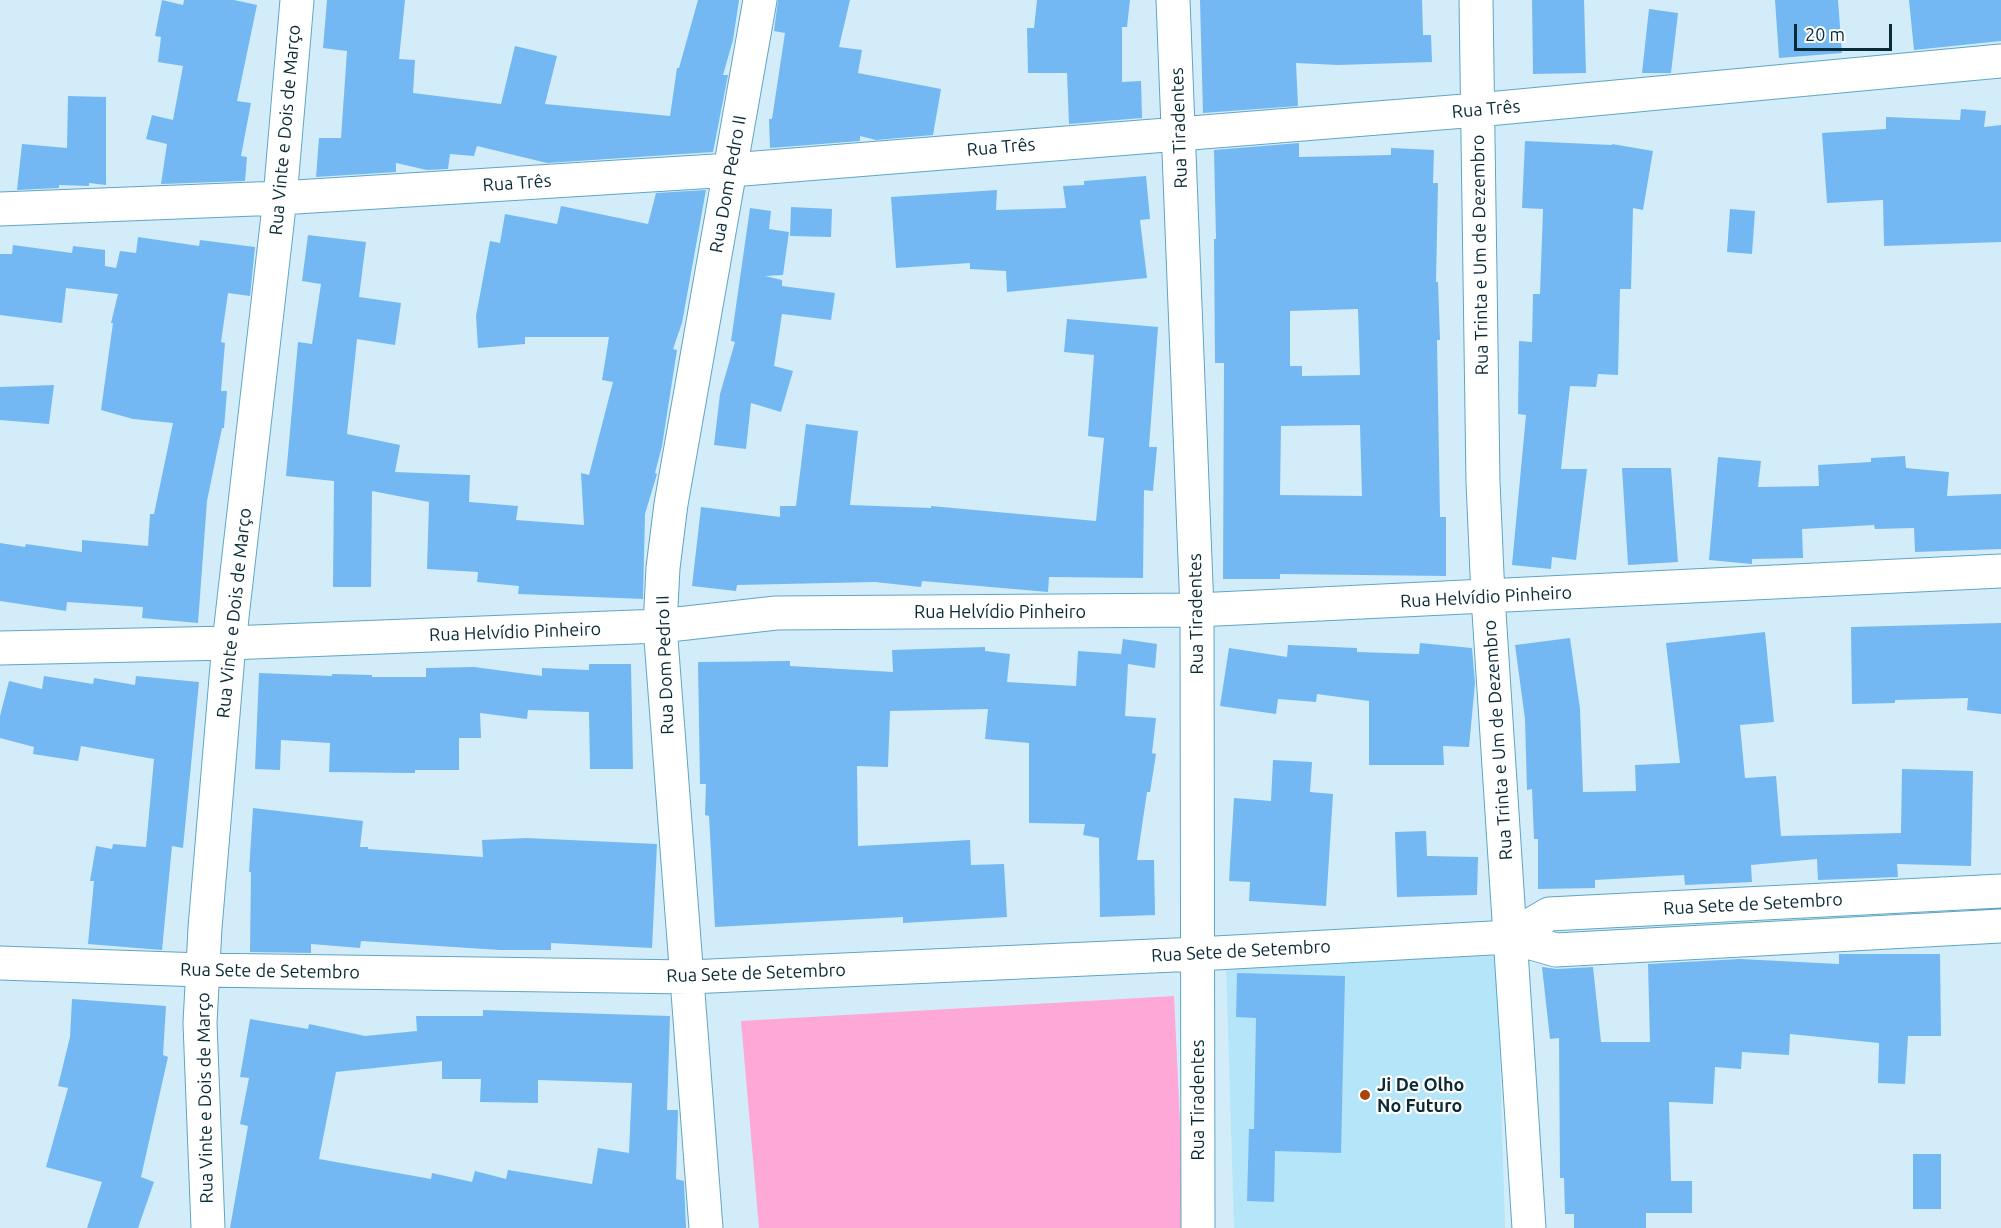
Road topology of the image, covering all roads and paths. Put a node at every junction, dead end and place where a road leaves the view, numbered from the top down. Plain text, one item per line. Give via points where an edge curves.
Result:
1 (297, 0) edge
2 (760, 0) edge
3 (1173, 0) edge
4 (1476, 0) edge
5 (2001, 61) edge
6 (1478, 110) junction
7 (1179, 132) junction
8 (731, 170) junction
9 (280, 198) junction
10 (0, 209) edge
11 (2001, 571) edge
12 (1488, 597) junction
13 (1197, 610) junction
14 (660, 626) junction
15 (229, 643) junction
16 (0, 648) edge
17 (2001, 891) edge
18 (2001, 926) edge
19 (1510, 937) junction
20 (1197, 954) junction
21 (0, 963) edge
22 (202, 970) junction
23 (688, 977) junction
24 (208, 1228) edge
25 (706, 1228) edge
26 (1198, 1228) edge
27 (1529, 1228) edge

1 - 9 street, Rua Vinte e Dois de Março
2 - 8 street, Rua Dom Pedro II
3 - 7 street, Rua Tiradentes
4 - 6 street, Rua Trinta e Um de Dezembro
5 - 6 street, Rua Três
6 - 7 street, Rua Três
6 - 12 street, Rua Trinta e Um de Dezembro
7 - 8 street, Rua Três
7 - 13 street, Rua Tiradentes
8 - 9 street, Rua Três
8 - 14 street, Rua Dom Pedro II via 671,504
9 - 10 street, Rua Três
9 - 15 street, Rua Vinte e Dois de Março
11 - 12 street, Rua Helvídio Pinheiro
12 - 13 street, Rua Helvídio Pinheiro
12 - 19 street, Rua Trinta e Um de Dezembro
13 - 14 street, Rua Helvídio Pinheiro via 776,613
13 - 20 street, Rua Tiradentes
14 - 15 street, Rua Helvídio Pinheiro
14 - 23 street, Rua Dom Pedro II
15 - 16 street, Rua Helvídio Pinheiro
15 - 22 street, Rua Vinte e Dois de Março
17 - 19 street, Rua Sete de Setembro via 1549,914
18 - 19 street, Rua Sete de Setembro via 1556,951
19 - 20 street, Rua Sete de Setembro
19 - 27 street, Rua Trinta e Um de Dezembro
20 - 23 street, Rua Sete de Setembro
20 - 26 street, Rua Tiradentes
21 - 22 street, Rua Sete de Setembro
22 - 23 street, Rua Sete de Setembro
22 - 24 street, Rua Vinte e Dois de Março via 200,1023
23 - 25 street, Rua Dom Pedro II

